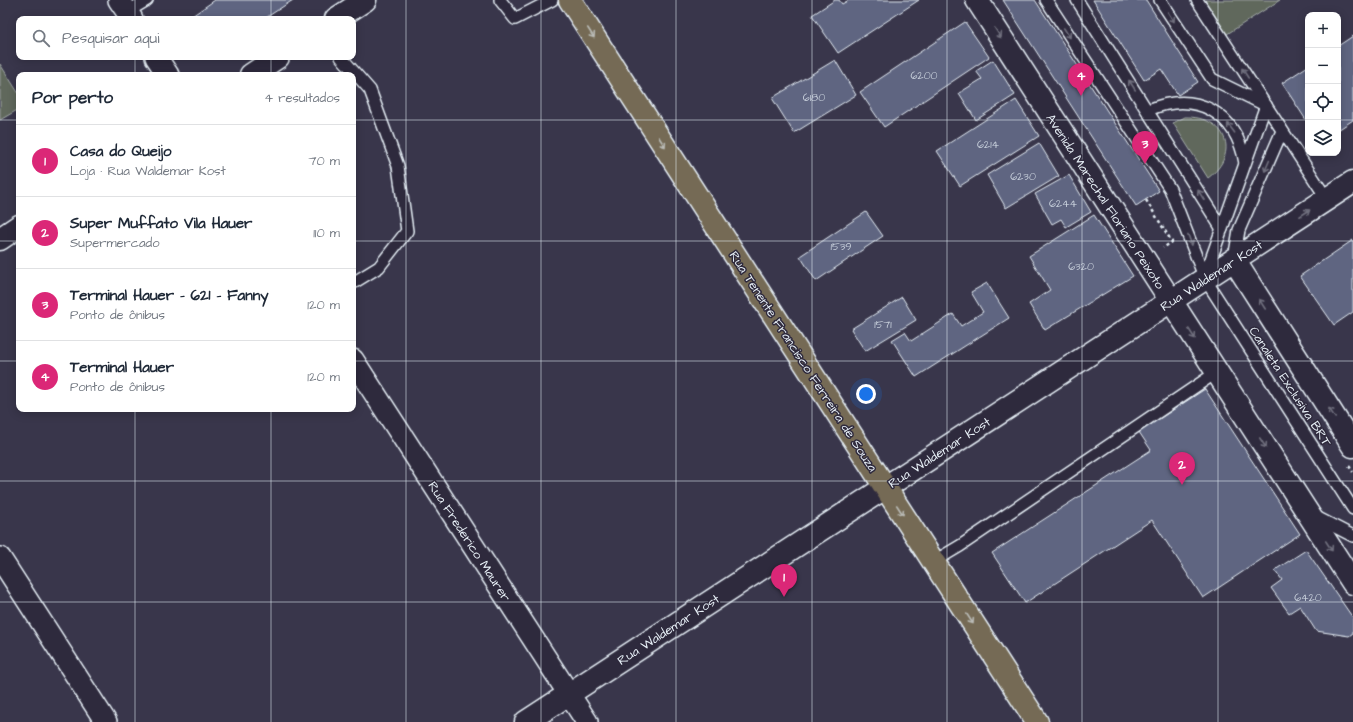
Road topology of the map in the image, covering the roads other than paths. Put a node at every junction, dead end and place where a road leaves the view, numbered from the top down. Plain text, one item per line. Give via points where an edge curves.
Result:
1 (147, 0) edge
2 (365, 0) edge
3 (500, 0) edge
4 (552, 0) edge
5 (570, 0) edge
6 (977, 0) edge
7 (1046, 0) edge
8 (1077, 0) edge
9 (1160, 0) edge
10 (1197, 0) edge
11 (126, 10) edge
12 (341, 16) edge
13 (158, 60) edge
14 (273, 60) edge
15 (344, 60) edge
16 (166, 72) edge
17 (255, 72) edge
18 (354, 72) edge
19 (356, 74) edge
20 (1266, 105) junction
21 (1148, 110) junction
22 (1282, 131) junction
23 (1245, 164) junction
24 (1353, 182) edge
25 (1327, 199) junction
26 (16, 228) edge
27 (1222, 228) junction
28 (0, 239) edge
29 (1234, 260) junction
30 (1205, 279) junction
31 (356, 281) edge
32 (1171, 301) junction
33 (356, 365) edge
34 (1217, 372) junction
35 (1353, 446) edge
36 (885, 487) junction
37 (1353, 509) edge
38 (1308, 513) junction
39 (1353, 536) edge
40 (0, 558) edge
41 (933, 562) junction
42 (1353, 583) edge
43 (569, 694) junction
44 (106, 722) edge
45 (526, 722) edge
46 (587, 722) edge
47 (1037, 722) edge

1 - 11 lane
2 - 12 street
3 - 4 lane via 515,19
5 -> 36 main road, Rua Tenente Francisco Ferreira de Souza
6 -> 32 street, Avenida Marechal Floriano Peixoto
7 -> 30 lane, Canaleta Exclusiva BRT via 1170,189
21 -> 8 lane
9 -> 20 lane via 1212,79
20 -> 10 lane
13 - 16 street
14 - 17 street
15 - 18 lane
19 - 31 lane via 370,90 398,166 406,231 379,267
20 - 22 lane
20 - 23 lane
23 -> 21 lane via 1242,147 1235,132 1225,119 1211,110 1179,102 1162,104
27 -> 21 lane
22 - 25 lane
22 -> 29 lane via 1239,230
23 - 27 lane
24 - 25 street, Rua Waldemar Kost
29 -> 25 street, Rua Waldemar Kost
26 - 28 street
27 - 30 lane
29 - 30 street, Rua Waldemar Kost
35 -> 29 street
30 - 32 street, Rua Waldemar Kost
30 - 37 lane, Canaleta Exclusiva BRT
32 -> 34 street, Avenida Marechal Floriano Peixoto
32 - 36 street, Rua Waldemar Kost
33 - 43 street, Rua Frederico Maurer
34 -> 38 street, Avenida Marechal Floriano Peixoto
34 - 41 lane
36 -> 41 main road, Rua Tenente Francisco Ferreira de Souza
36 - 43 street, Rua Waldemar Kost
38 - 39 lane
38 -> 42 street, Avenida Marechal Floriano Peixoto
40 - 44 street
41 -> 47 main road, Rua Tenente Francisco Ferreira de Souza
43 - 45 street, Rua Waldemar Kost
43 - 46 street, Rua Frederico Maurer

